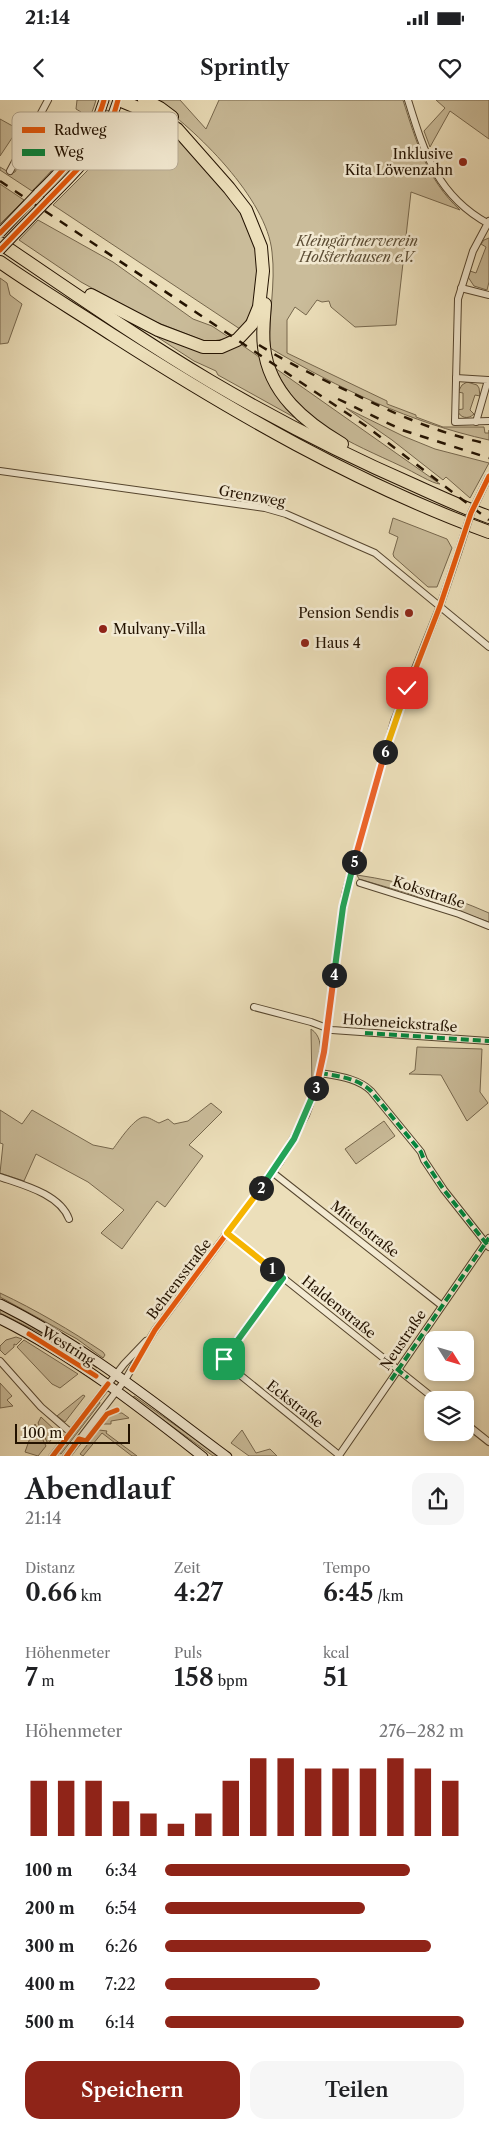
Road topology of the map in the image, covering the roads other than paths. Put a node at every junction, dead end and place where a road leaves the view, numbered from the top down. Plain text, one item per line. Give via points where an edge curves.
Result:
1 (48, 100) edge
2 (104, 100) edge
3 (118, 100) edge
4 (144, 100) edge
5 (408, 100) edge
6 (42, 112) edge
7 (99, 112) edge
8 (114, 112) edge
9 (146, 112) edge
10 (165, 112) edge
11 (178, 122) edge
12 (178, 131) edge
13 (12, 167) edge
14 (59, 170) edge
15 (77, 170) edge
16 (10, 171) dead end
17 (489, 223) edge
18 (0, 233) edge
19 (0, 243) edge
20 (0, 250) edge
21 (0, 262) edge
22 (45, 274) junction
23 (461, 288) junction
24 (489, 295) edge
25 (456, 378) junction
26 (489, 421) edge
27 (476, 422) junction
28 (0, 471) edge
29 (388, 474) junction
30 (489, 476) edge
31 (489, 517) edge
32 (489, 532) edge
33 (440, 606) junction
34 (489, 647) edge
35 (360, 883) dead end
36 (489, 926) edge
37 (254, 1007) dead end
38 (328, 1029) junction
39 (489, 1041) edge
40 (320, 1073) junction
41 (272, 1172) junction
42 (0, 1177) edge
43 (69, 1219) dead end
44 (227, 1233) junction
45 (488, 1243) edge
46 (283, 1278) junction
47 (0, 1304) edge
48 (442, 1305) junction
49 (0, 1319) edge
50 (151, 1336) junction
51 (0, 1361) edge
52 (398, 1370) junction
53 (116, 1374) junction
54 (125, 1380) junction
55 (108, 1384) junction
56 (116, 1391) junction
57 (425, 1391) edge
58 (474, 1430) edge
59 (70, 1432) junction
60 (489, 1442) edge
61 (52, 1456) edge
62 (66, 1456) edge
63 (203, 1456) edge
64 (227, 1456) edge
65 (338, 1456) edge

1 - 6 street
2 - 7 main road, bridge
3 - 8 main road
3 - 9 highway
4 - 10 highway
5 - 17 street via 425,153 439,179 463,206
11 - 29 highway via 256,216 268,260 265,354 283,395 317,428
12 - 22 highway via 230,188 253,224 261,247 263,271 260,307 249,329 237,340 221,346 196,346
13 - 16 street
14 - 18 main road, bridge
15 - 20 main road, bridge
17 - 23 street via 473,251
19 - 22 highway
21 - 32 highway via 163,367 251,419 380,486 439,514
22 - 29 highway via 210,380 320,442
23 - 24 street
23 - 25 street via 457,310
25 - 27 street via 454,422
25 - 27 street via 488,380
26 - 27 street
28 - 33 street, Grenzweg via 265,508 286,514 375,553
29 - 31 highway via 452,504
30 - 33 street, Behrensstraße, bridge via 471,513
33 - 34 street, Grenzweg
33 - 38 street, Behrensstraße via 394,721 346,894
35 - 36 street, Koksstraße
37 - 38 street, Hoheneickstraße
38 - 39 street, Hoheneickstraße
38 - 40 street, Behrensstraße
40 - 41 street, Behrensstraße via 302,1122
40 - 45 street via 346,1078 371,1091 421,1152 444,1190
41 - 44 street, Behrensstraße
41 - 48 street, Mittelstraße
42 - 43 street via 56,1202 65,1209
44 - 46 street, Haldenstraße
44 - 50 street, Behrensstraße
45 - 48 street, Neustraße
46 - 52 street, Haldenstraße
46 - 65 street, Eckstraße via 225,1356 224,1362
47 - 53 main road, Westring via 62,1337
48 - 52 street, Neustraße
49 - 55 main road, Westring
50 - 53 street, Behrensstraße
50 - 54 street, Behrensstraße
51 - 59 street via 41,1407
52 - 57 street, Haldenstraße
52 - 65 street, Neustraße
53 - 54 main road, Westring
53 - 55 street, Behrensstraße
54 - 56 street, Behrensstraße
54 - 64 main road, Westring
55 - 56 main road, Westring
55 - 59 street, Behrensstraße
56 - 62 street, Behrensstraße
56 - 63 main road, Westring
58 - 60 street
59 - 61 street, Behrensstraße

